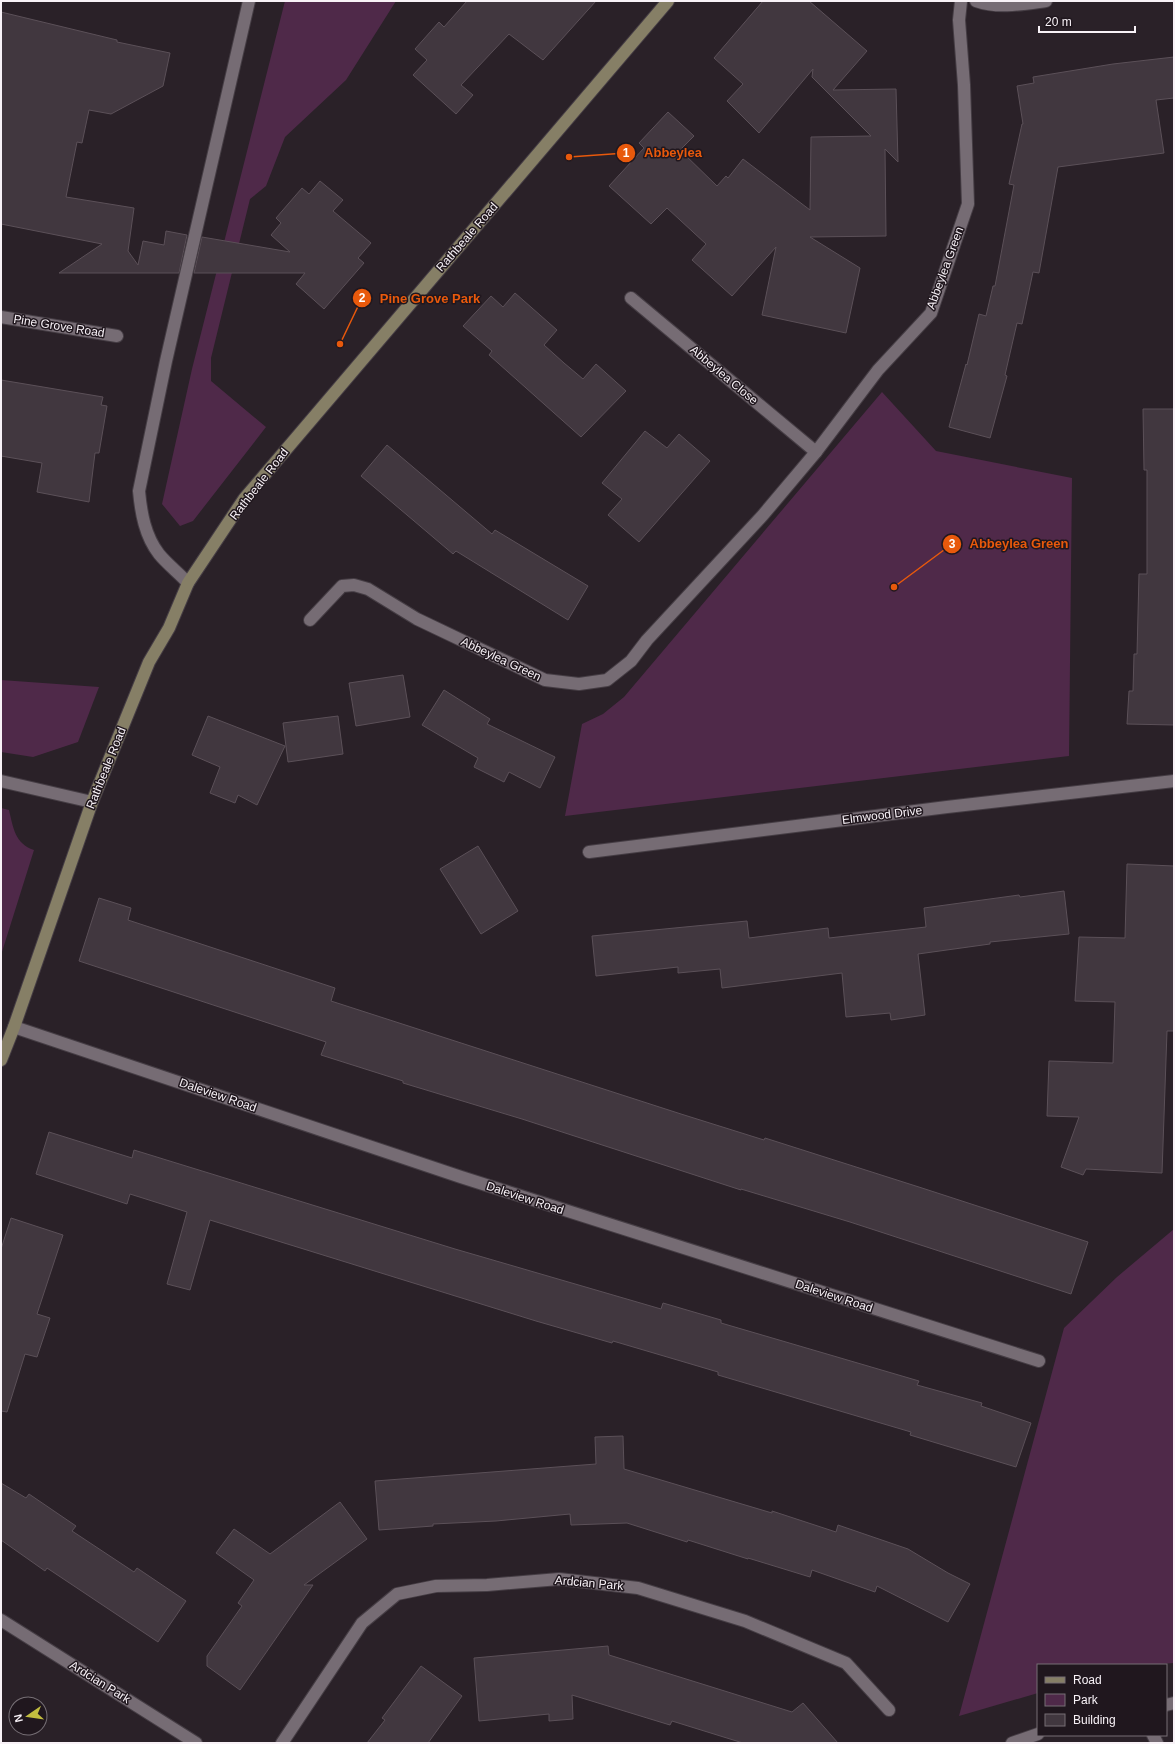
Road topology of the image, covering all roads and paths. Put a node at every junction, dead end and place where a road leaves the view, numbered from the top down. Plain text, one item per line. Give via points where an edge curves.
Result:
1 (249, 1) edge
2 (668, 1) edge
3 (962, 1) edge
4 (976, 1) edge
5 (1046, 1) edge
6 (631, 298) dead end
7 (1, 317) edge
8 (117, 336) dead end
9 (816, 452) junction
10 (188, 583) junction
11 (310, 620) dead end
12 (1, 781) edge
13 (1174, 781) edge
14 (92, 802) junction
15 (589, 852) dead end
16 (14, 1027) junction
17 (1, 1060) edge
18 (1039, 1361) dead end
19 (2, 1623) edge
20 (890, 1710) dead end
21 (1037, 1734) edge
22 (196, 1743) edge
23 (282, 1743) edge
24 (1012, 1743) edge

1 - 10 street via 166,361 139,491 148,534 159,554
2 - 10 main road, Rathbeale Road via 244,499
3 - 9 street, Abbeylea Green via 959,20 968,204 930,313 878,370
4 - 5 street via 987,5
6 - 9 street, Abbeylea Close
7 - 8 street, Pine Grove Road
9 - 11 street, Abbeylea Green via 632,661 607,680 579,684 545,680 417,619 368,589 354,585 342,586
10 - 14 main road, Rathbeale Road via 169,628 149,662
12 - 14 street
13 - 15 street, Elmwood Drive
14 - 16 main road, Rathbeale Road
16 - 17 main road, Rathbeale Road
16 - 18 street, Daleview Road via 468,1179
19 - 22 street, Ardcian Park
20 - 23 street, Ardcian Park via 846,1663 745,1621 638,1588 558,1579 436,1586 397,1594 362,1622
21 - 24 street

